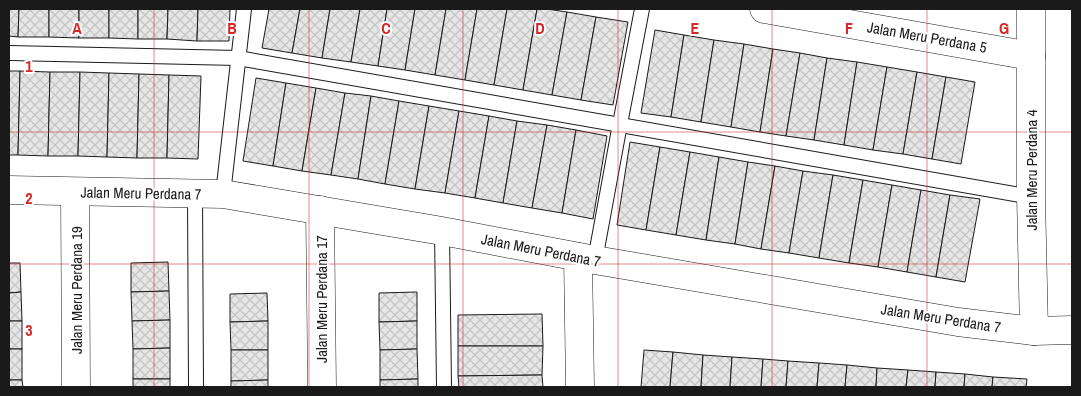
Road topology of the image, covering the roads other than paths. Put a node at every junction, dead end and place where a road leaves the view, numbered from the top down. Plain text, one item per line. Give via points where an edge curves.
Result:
1 (244, 9) edge
2 (642, 9) edge
3 (764, 9) edge
4 (1031, 9) edge
5 (9, 53) edge
6 (1031, 56) junction
7 (238, 58) junction
8 (620, 124) junction
9 (9, 190) edge
10 (75, 192) junction
11 (194, 193) junction
12 (223, 194) junction
13 (1031, 197) junction
14 (320, 210) junction
15 (442, 231) junction
16 (586, 258) junction
17 (1072, 330) edge
18 (1034, 331) junction
19 (76, 387) edge
20 (196, 387) edge
21 (322, 387) edge
22 (444, 387) edge
23 (580, 387) edge

1 - 7 lane
2 - 8 lane
3 - 6 street, Jalan Meru Perdana 5
4 - 6 street, Jalan Meru Perdana 4
5 - 7 lane
6 - 13 street, Jalan Meru Perdana 4
7 - 8 lane
7 - 12 lane
8 - 13 lane
8 - 16 lane
9 - 10 street, Jalan Meru Perdana 7
10 - 11 street, Jalan Meru Perdana 7
10 - 19 street, Jalan Meru Perdana 19
11 - 12 street, Jalan Meru Perdana 7
11 - 20 lane
12 - 14 street, Jalan Meru Perdana 7
13 - 18 street, Jalan Meru Perdana 4
14 - 15 street, Jalan Meru Perdana 7
14 - 21 street, Jalan Meru Perdana 17
15 - 16 street, Jalan Meru Perdana 7
15 - 22 lane
16 - 18 street, Jalan Meru Perdana 7 via 958,322
16 - 23 street
17 - 18 street, Jalan Meru Perdana 7

